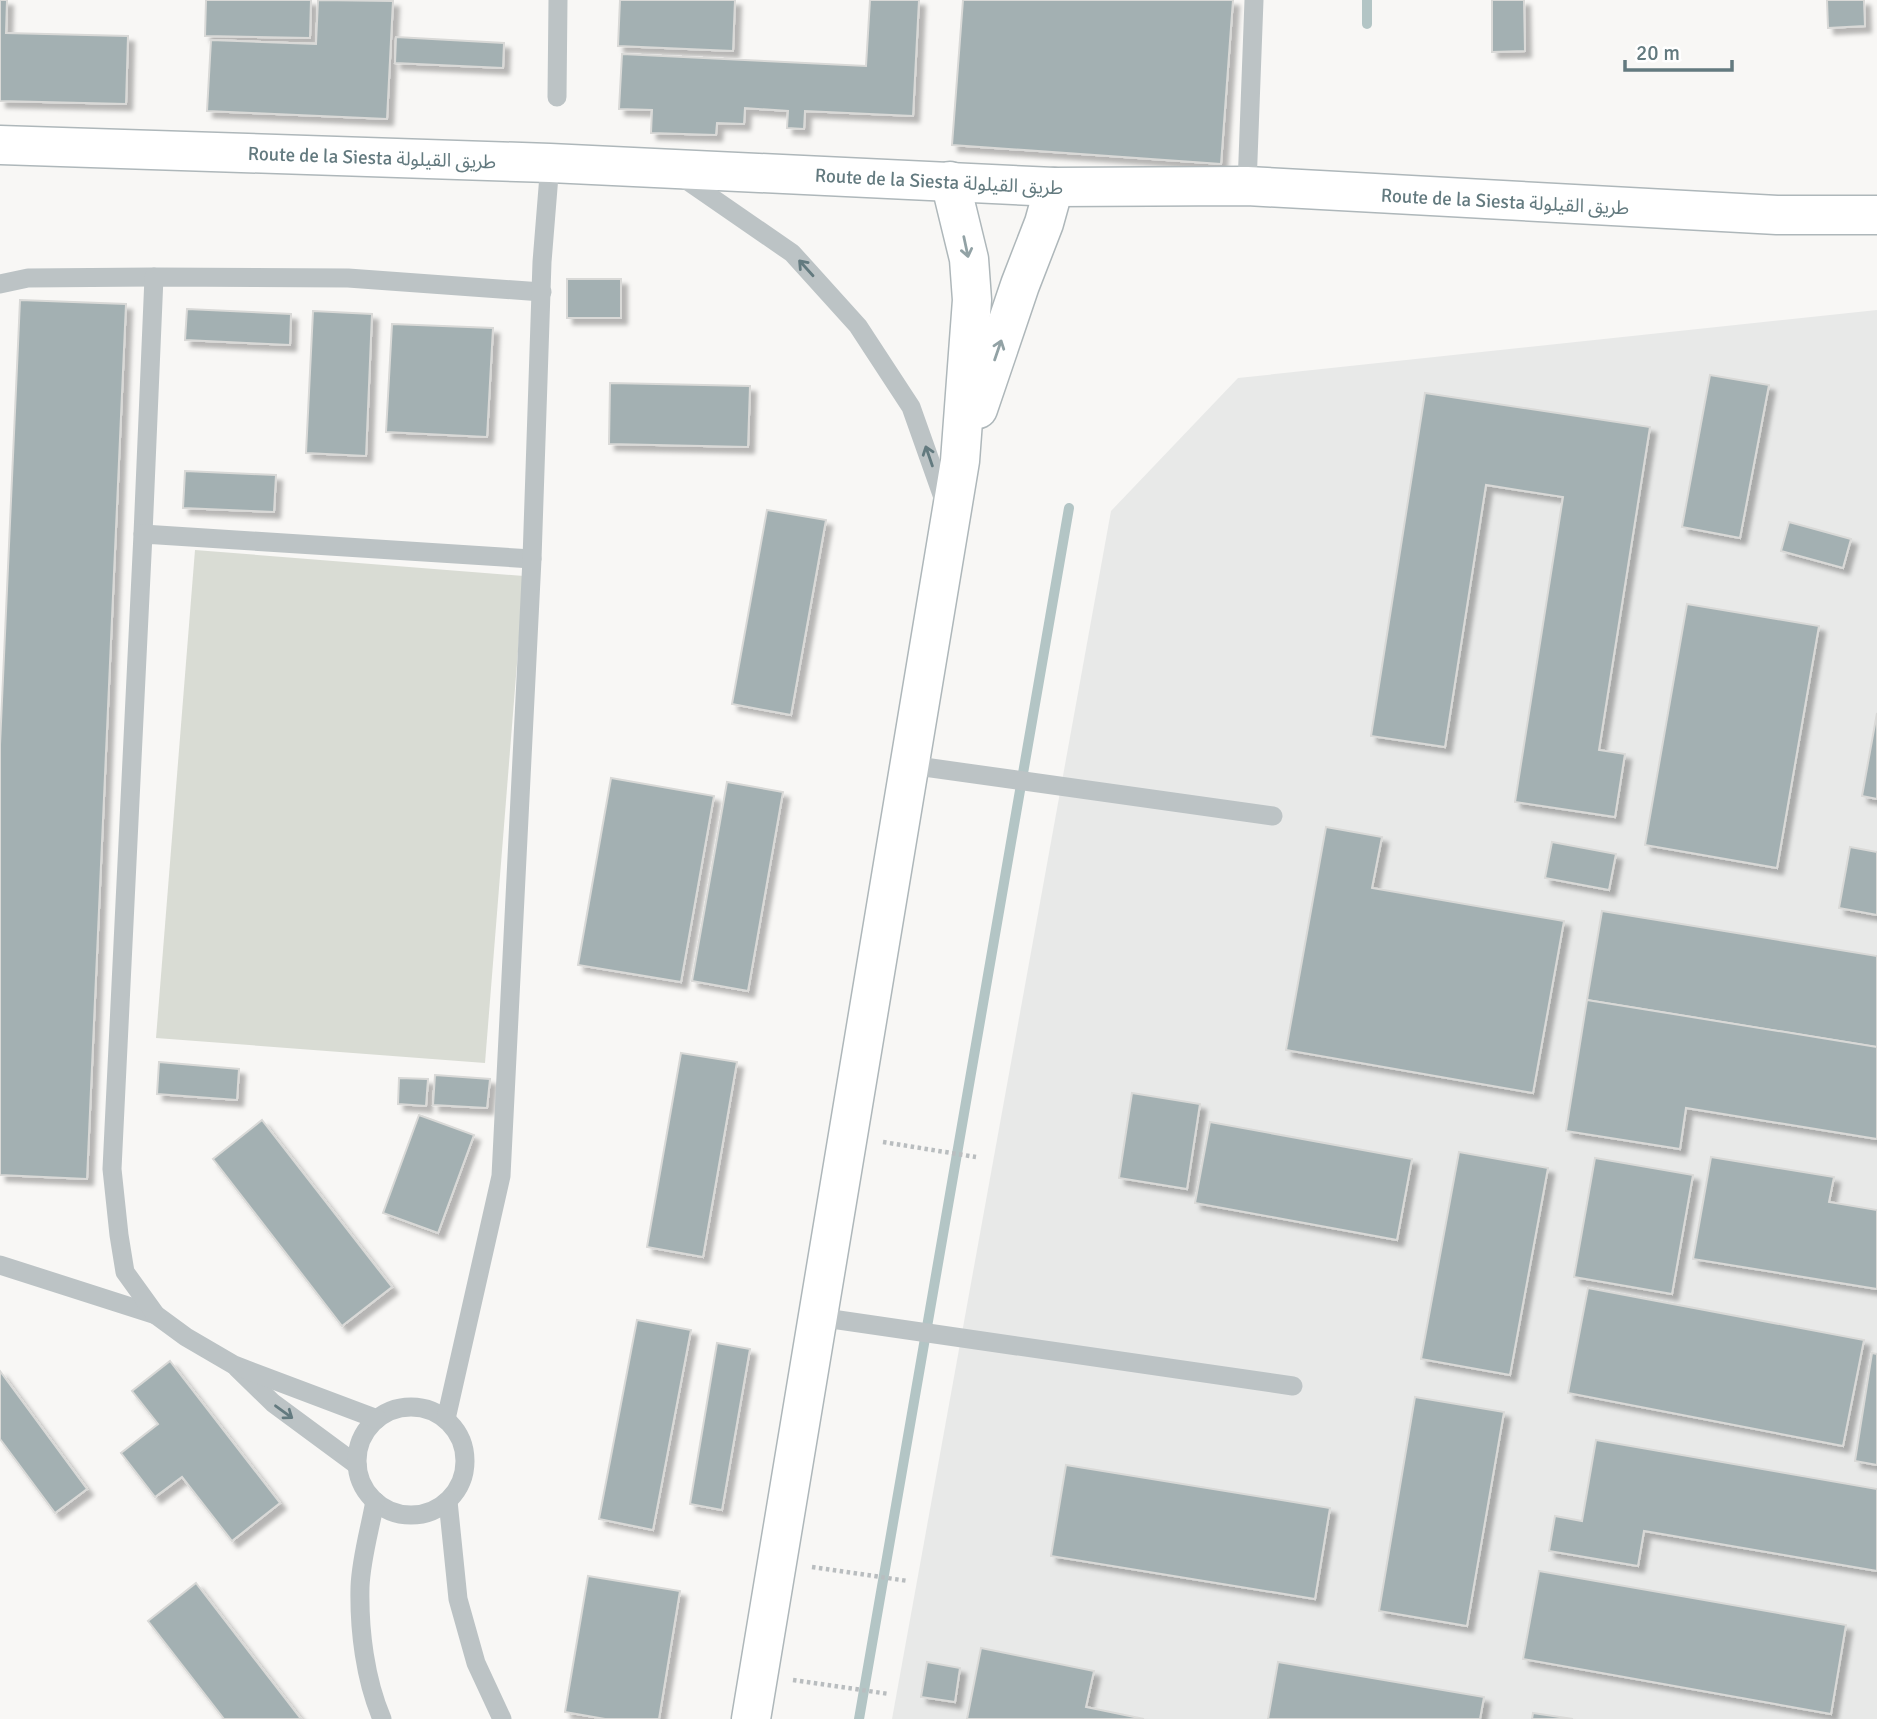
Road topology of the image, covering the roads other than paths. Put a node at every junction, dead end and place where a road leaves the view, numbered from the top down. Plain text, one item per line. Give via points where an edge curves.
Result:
1 (558, 0) edge
2 (1254, 0) edge
3 (557, 97) dead end
4 (0, 145) edge
5 (550, 163) junction
6 (671, 169) junction
7 (950, 181) junction
8 (1247, 186) junction
9 (1054, 187) junction
10 (1877, 215) edge
11 (154, 277) junction
12 (0, 284) edge
13 (542, 292) junction
14 (960, 461) junction
15 (951, 521) junction
16 (142, 534) junction
17 (531, 559) junction
18 (910, 765) junction
19 (1273, 816) dead end
20 (0, 1265) edge
21 (156, 1315) junction
22 (818, 1317) junction
23 (234, 1365) junction
24 (1293, 1386) dead end
25 (377, 1419) junction
26 (446, 1419) junction
27 (357, 1465) junction
28 (375, 1501) junction
29 (448, 1501) junction
30 (382, 1719) edge
31 (502, 1719) edge
32 (751, 1719) edge

1 - 3 lane
2 - 8 lane
4 - 5 main road, Route de la Siesta طريق القيلولة
5 - 6 main road, Route de la Siesta طريق القيلولة
5 - 13 lane
6 - 7 main road, Route de la Siesta طريق القيلولة
15 -> 6 lane via 911,407 858,326 792,253
7 - 9 main road, Route de la Siesta طريق القيلولة
7 -> 14 main road via 969,259 972,300
8 - 9 main road, Route de la Siesta طريق القيلولة
8 - 10 main road, Route de la Siesta طريق القيلولة via 1777,215
14 -> 9 main road
11 - 12 lane via 28,278
11 - 13 lane via 348,278
11 - 16 lane
13 - 17 lane
14 - 15 main road
15 - 18 main road
16 - 17 lane
16 - 21 lane via 112,1169 125,1272
17 - 26 lane via 501,1176
18 - 19 lane
18 - 22 main road
20 - 21 lane
21 - 23 lane
22 - 24 lane
22 - 32 main road
23 - 25 lane
23 -> 27 lane via 273,1403
25 - 26 lane via 393,1409 411,1406 430,1409
25 - 27 lane via 359,1445
26 - 29 lane via 460,1437 466,1459 458,1488
27 - 28 lane via 362,1485
28 - 29 lane via 392,1512 412,1515
28 - 30 lane via 360,1585 362,1638
29 - 31 lane via 458,1599 476,1663

